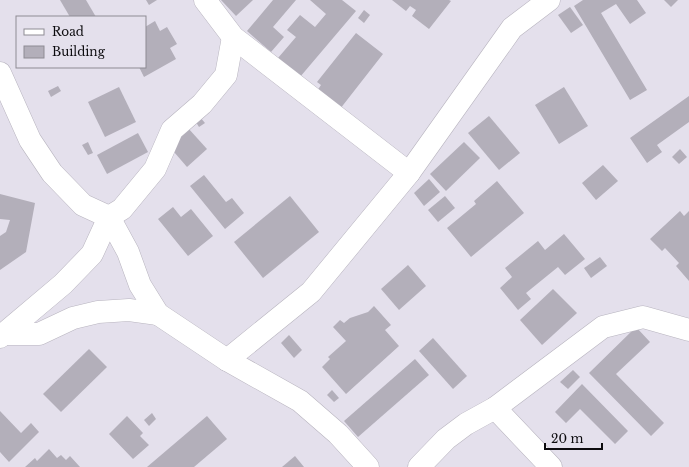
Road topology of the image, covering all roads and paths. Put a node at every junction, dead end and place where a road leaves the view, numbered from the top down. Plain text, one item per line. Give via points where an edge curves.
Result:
1 (205, 0) edge
2 (549, 0) edge
3 (233, 37) junction
4 (0, 73) edge
5 (409, 173) junction
6 (109, 217) junction
7 (158, 314) junction
8 (689, 330) edge
9 (2, 336) edge
10 (227, 360) junction
11 (495, 408) junction
12 (368, 467) edge
13 (419, 467) edge
14 (551, 467) edge

1 - 3 street
2 - 5 street via 512,28
3 - 5 street
3 - 6 street via 226,75 202,104 172,130 155,169 122,209
4 - 6 street via 30,140 52,173 83,205
5 - 10 street via 312,292
6 - 7 street via 128,252 140,285
6 - 9 street via 92,254 63,284
7 - 9 street via 129,310 98,312 73,318 39,334
7 - 10 street
8 - 11 street via 643,317 603,326
10 - 12 street via 300,401 338,434
11 - 13 street via 446,439
11 - 14 street

